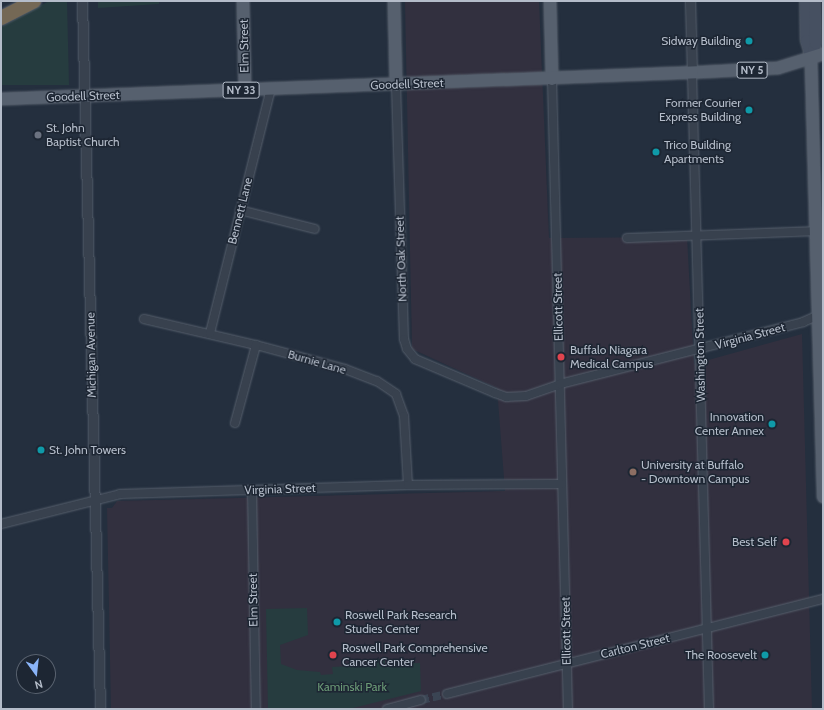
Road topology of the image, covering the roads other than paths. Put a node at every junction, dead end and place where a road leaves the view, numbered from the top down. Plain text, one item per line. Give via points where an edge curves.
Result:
1 (34, 1) edge
2 (82, 1) edge
3 (243, 1) edge
4 (394, 1) edge
5 (550, 1) edge
6 (690, 1) edge
7 (805, 1) edge
8 (814, 1) edge
9 (1, 18) edge
10 (823, 54) edge
11 (817, 58) edge
12 (692, 73) junction
13 (552, 79) junction
14 (396, 85) junction
15 (271, 89) junction
16 (245, 90) junction
17 (85, 96) junction
18 (1, 99) edge
19 (240, 210) junction
20 (315, 229) dead end
21 (815, 231) junction
22 (697, 236) junction
23 (627, 238) dead end
24 (821, 314) edge
25 (144, 319) dead end
26 (210, 334) junction
27 (256, 345) junction
28 (699, 349) junction
29 (560, 384) junction
30 (235, 423) dead end
31 (562, 484) junction
32 (408, 485) junction
33 (252, 490) junction
34 (823, 497) edge
35 (94, 500) junction
36 (1, 524) edge
37 (823, 599) edge
38 (707, 628) junction
39 (567, 663) junction
40 (447, 694) tunnel mouth
41 (421, 700) tunnel mouth
42 (411, 706) edge
43 (100, 709) edge
44 (256, 709) edge
45 (387, 709) edge
46 (568, 709) edge
47 (709, 709) edge

1 - 9 highway
2 - 17 street, Michigan Avenue
3 - 16 main road, Elm Street
4 - 14 main road, North Oak Street
5 - 13 main road, Ellicott Street
6 - 12 street, Washington Street
7 - 11 main road via 806,40
8 - 11 main road
10 - 11 main road, NY 5
11 - 12 main road, Goodell Street / NY 5 via 778,68
11 - 21 main road
12 - 13 main road, Goodell Street / NY 5
12 - 22 street, Washington Street
13 - 14 main road, Goodell Street / NY 33
13 - 29 street, Ellicott Street
14 - 15 main road, Goodell Street / NY 33
14 - 29 street, North Oak Street via 401,269 404,339 407,349 420,362 506,397 526,396
15 - 16 main road, Goodell Street / NY 33
15 - 19 street, Bennett Lane
16 - 17 main road, Goodell Street / NY 33
17 - 18 main road, Goodell Street / NY 33
17 - 35 street, Michigan Avenue
19 - 20 street
19 - 26 street, Bennett Lane
21 - 22 street
21 - 24 main road
22 - 23 street
22 - 28 street, Washington Street
24 - 28 street, Virginia Street via 803,322
24 - 34 main road
25 - 26 street, Burnie Lane
26 - 27 street, Burnie Lane
27 - 30 street
27 - 32 street, Burnie Lane via 345,369 376,381 396,394 404,416
28 - 29 street, Virginia Street
28 - 38 street, Washington Street
29 - 31 street, Ellicott Street
31 - 32 street, Virginia Street
31 - 39 street, Ellicott Street
32 - 33 street, Virginia Street
33 - 35 street, Virginia Street via 120,494
33 - 44 street, Elm Street
35 - 36 street, Virginia Street
35 - 43 street, Michigan Avenue
37 - 38 street, Carlton Street
38 - 39 street, Carlton Street
38 - 47 street, Washington Street
39 - 40 street, Carlton Street
39 - 46 street, Ellicott Street
41 - 42 street
42 - 45 street

